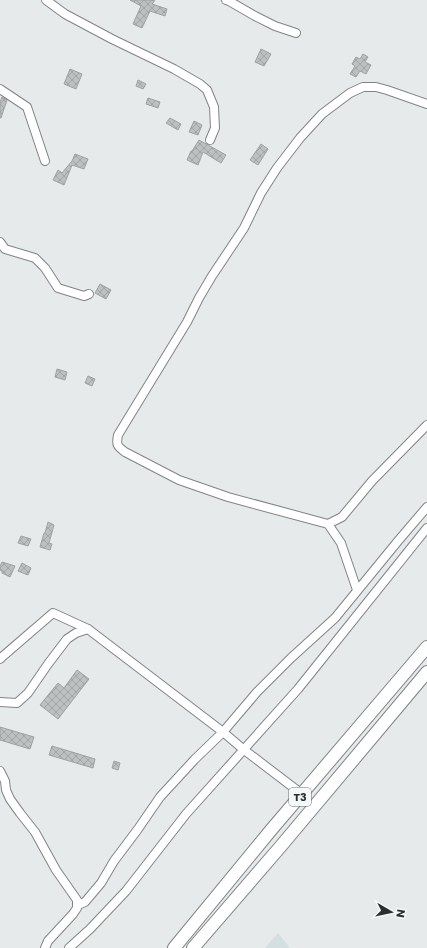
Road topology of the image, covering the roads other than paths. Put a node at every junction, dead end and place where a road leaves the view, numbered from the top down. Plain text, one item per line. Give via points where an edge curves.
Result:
1 (46, 0) edge
2 (226, 0) edge
3 (296, 33) dead end
4 (0, 89) edge
5 (427, 104) edge
6 (210, 140) dead end
7 (45, 161) dead end
8 (0, 242) edge
9 (89, 294) dead end
10 (427, 425) edge
11 (427, 507) edge
12 (328, 524) junction
13 (427, 528) edge
14 (357, 590) junction
15 (88, 630) junction
16 (427, 647) edge
17 (0, 659) edge
18 (427, 672) edge
19 (0, 702) edge
20 (223, 732) junction
21 (243, 749) junction
22 (0, 771) edge
23 (302, 794) junction
24 (78, 905) junction
25 (45, 948) edge
26 (69, 948) edge
27 (174, 948) edge
28 (193, 948) edge

1 - 6 street via 65,14 200,84 207,90 214,106 215,128
2 - 3 street via 275,26
4 - 7 street via 27,107
5 - 12 street via 376,87 363,87 350,93 322,114 281,162 261,193 244,228 202,292 118,435 119,447 125,452 179,480 228,497
8 - 9 street via 5,248 35,258 58,288 84,296
10 - 12 street via 372,481 342,517
11 - 14 street
12 - 14 street via 341,543
13 - 21 street via 298,689
14 - 20 street via 335,618 257,692
15 - 17 street via 53,612
15 - 19 street via 76,633 68,639 28,693 17,702
15 - 20 street
16 - 23 highway, T3
18 - 28 highway, T3
20 - 21 street
20 - 24 street via 160,798 85,902
21 - 23 street
21 - 26 street via 186,814 126,891
22 - 24 street via 10,799 36,832 56,870 76,896
23 - 27 highway, T3
24 - 25 street

